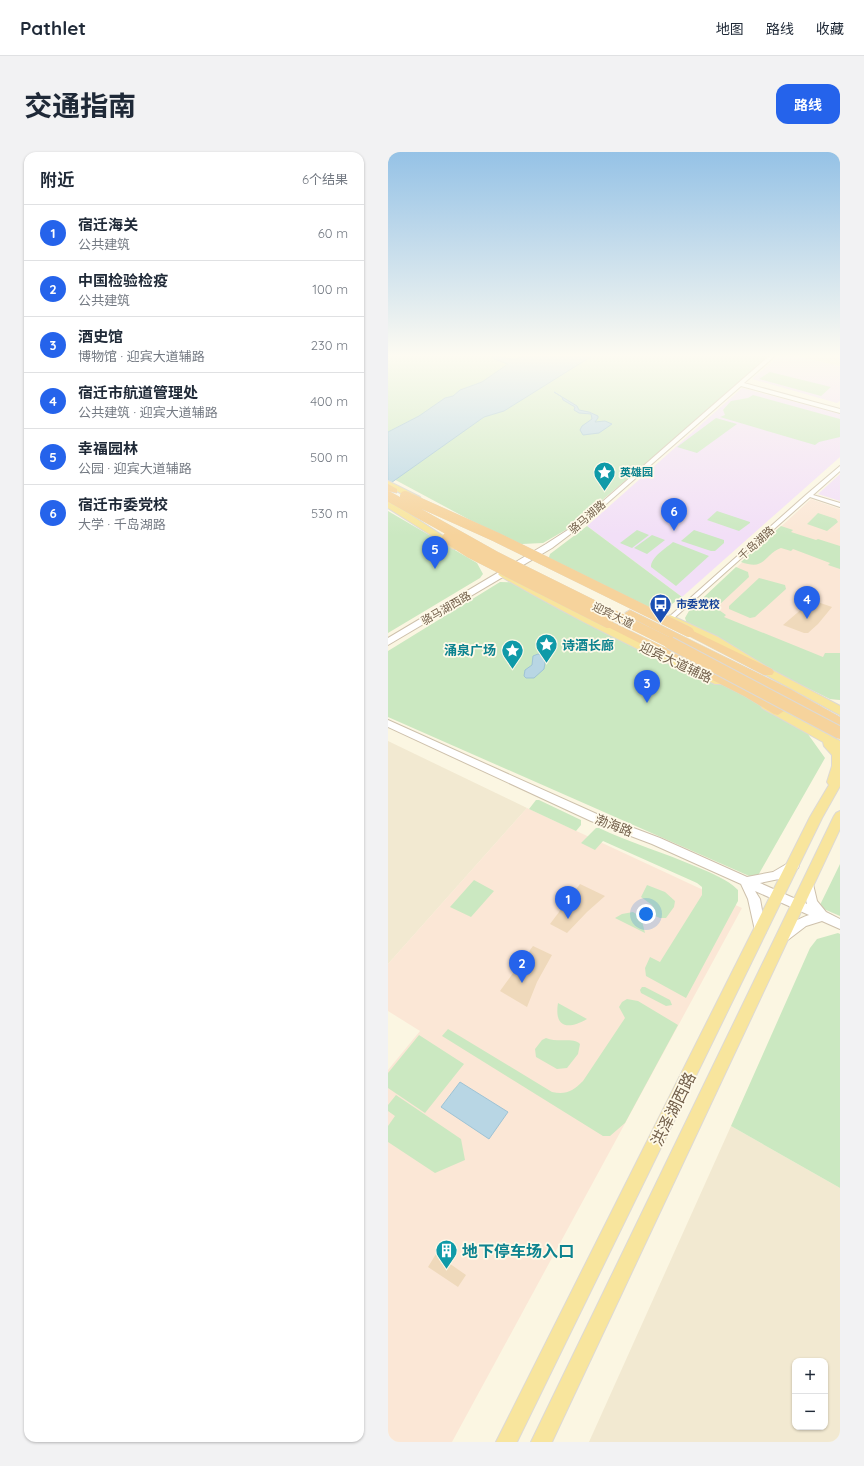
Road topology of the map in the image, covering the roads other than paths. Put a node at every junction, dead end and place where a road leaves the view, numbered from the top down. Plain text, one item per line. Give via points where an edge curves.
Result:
1 (701, 416) edge
2 (840, 468) edge
3 (388, 483) edge
4 (392, 491) edge
5 (809, 495) junction
6 (388, 500) edge
7 (388, 504) edge
8 (840, 505) edge
9 (594, 513) junction
10 (517, 550) junction
11 (533, 556) junction
12 (503, 574) junction
13 (672, 618) junction
14 (388, 642) edge
15 (768, 672) junction
16 (840, 709) edge
17 (778, 711) junction
18 (840, 722) edge
19 (388, 723) edge
20 (840, 733) edge
21 (840, 746) edge
22 (840, 776) edge
23 (840, 816) edge
24 (816, 817) junction
25 (840, 834) edge
26 (818, 863) junction
27 (794, 865) junction
28 (745, 881) junction
29 (808, 883) junction
30 (778, 896) junction
31 (798, 905) junction
32 (822, 916) junction
33 (840, 924) edge
34 (760, 933) junction
35 (780, 942) junction
36 (506, 1442) edge
37 (541, 1442) edge

1 - 9 street, 骆马湖路
2 - 5 street, 千岛湖路
3 - 4 main road
4 - 10 main road
4 - 15 highway, bridge via 496,537
4 - 18 highway, 迎宾大道, bridge via 478,538 681,638
4 - 20 highway, 迎宾大道, bridge via 497,557 704,660
5 - 8 street
5 - 13 street, 千岛湖路
6 - 17 highway, bridge via 470,553
7 - 12 main road, 迎宾大道辅路
9 - 10 street via 543,548 534,551
9 - 11 street, 骆马湖路
10 - 11 main road
11 - 12 street, 骆马湖路
11 - 13 main road via 561,566
12 - 14 street, 骆马湖西路
12 - 17 main road, 迎宾大道辅路 via 677,664
13 - 15 main road via 714,639
15 - 16 main road via 800,686
17 - 21 main road, 迎宾大道辅路
17 - 24 main road via 829,744 838,754 837,773
19 - 28 street, 渤海路 via 595,818 656,841
22 - 24 main road, 洪泽湖西路
23 - 26 main road, 洪泽湖西路
24 - 27 main road, 洪泽湖西路
25 - 26 main road
26 - 29 main road, 洪泽湖西路
27 - 28 street via 775,876
27 - 30 main road, 洪泽湖西路
28 - 30 street, 渤海路
28 - 34 street via 754,899
29 - 31 main road, 洪泽湖西路
29 - 32 street via 812,903
30 - 31 street, 渤海路
30 - 34 main road, 洪泽湖西路
31 - 32 street, 渤海路
31 - 35 main road, 洪泽湖西路
32 - 33 street, 渤海路
32 - 35 street via 793,927
34 - 36 main road, 洪泽湖西路
35 - 37 main road, 洪泽湖西路

